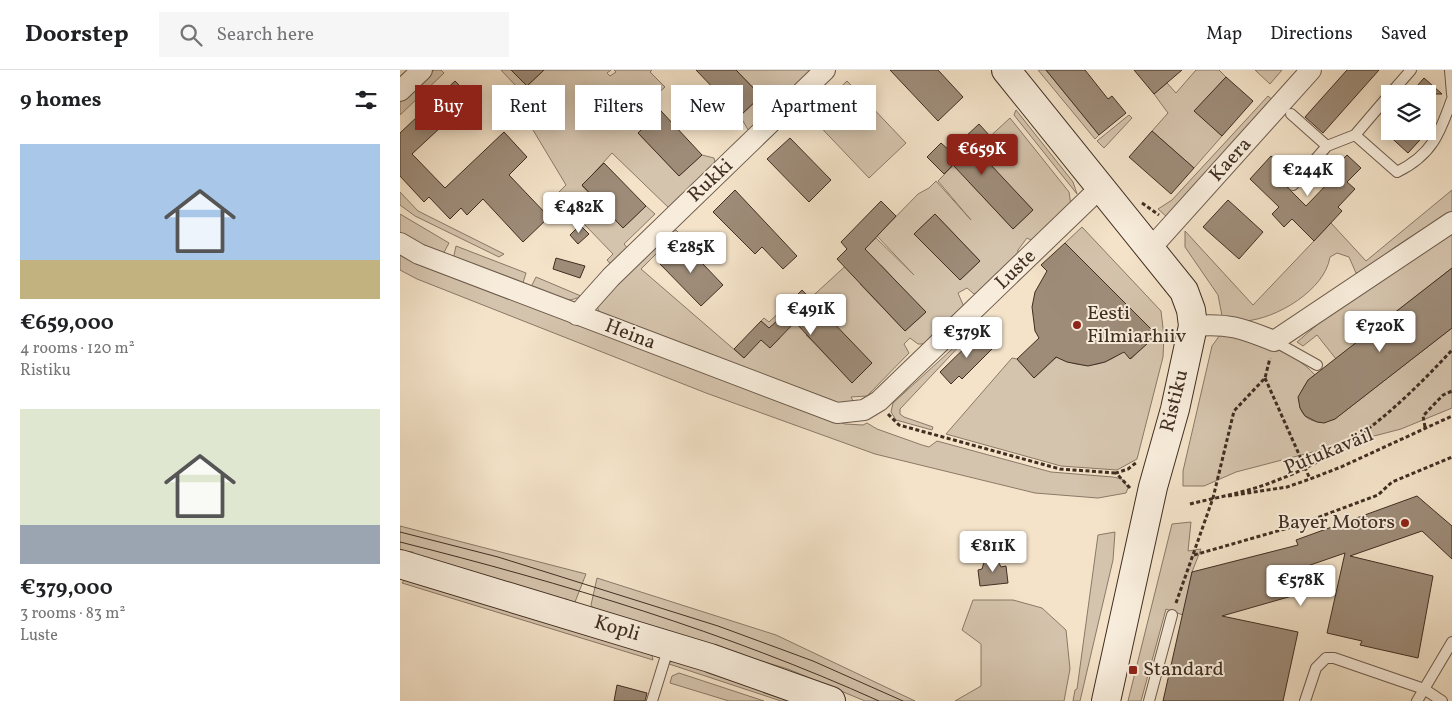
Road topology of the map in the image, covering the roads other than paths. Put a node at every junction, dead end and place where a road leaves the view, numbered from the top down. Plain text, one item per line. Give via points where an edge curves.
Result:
1 (422, 70) edge
2 (825, 70) edge
3 (1006, 70) edge
4 (1311, 70) edge
5 (1411, 70) edge
6 (1450, 70) edge
7 (1398, 85) edge
8 (400, 91) edge
9 (1452, 94) edge
10 (1452, 99) edge
11 (1381, 105) edge
12 (1290, 114) dead end
13 (1355, 135) junction
14 (1328, 146) junction
15 (1293, 185) dead end
16 (1100, 188) junction
17 (1452, 222) edge
18 (400, 243) edge
19 (1150, 250) junction
20 (578, 315) junction
21 (1193, 326) junction
22 (1274, 341) junction
23 (1317, 365) dead end
24 (871, 406) joint
25 (400, 564) edge
26 (1172, 615) road end
27 (1452, 642) edge
28 (669, 645) junction
29 (1424, 689) junction
30 (652, 701) edge
31 (831, 701) edge
32 (1106, 701) edge
33 (1150, 701) edge
34 (1306, 701) edge
35 (1417, 701) edge
36 (1442, 701) edge

1 - 8 street
2 - 20 street, Rukki via 611,277
3 - 16 street, Ristiku
4 - 19 street, Kaera
5 - 7 lane
6 - 9 lane
10 - 13 lane via 1438,137 1411,165 1397,172
11 - 13 lane
12 - 14 lane
13 - 14 lane
14 - 15 lane
16 - 19 street, Ristiku
16 - 24 street, Luste
17 - 22 street
18 - 20 street, Heina via 419,254
19 - 21 street, Ristiku via 1184,291
20 - 24 street, Heina via 838,413
21 - 22 street via 1239,326
21 - 32 street, Ristiku via 1153,486
22 - 23 lane
25 - 28 street, Kopli
26 - 33 lane
27 - 29 lane
28 - 30 lane
28 - 31 street, Kopli
29 - 34 lane via 1326,658 1316,668
29 - 35 lane
29 - 36 lane

